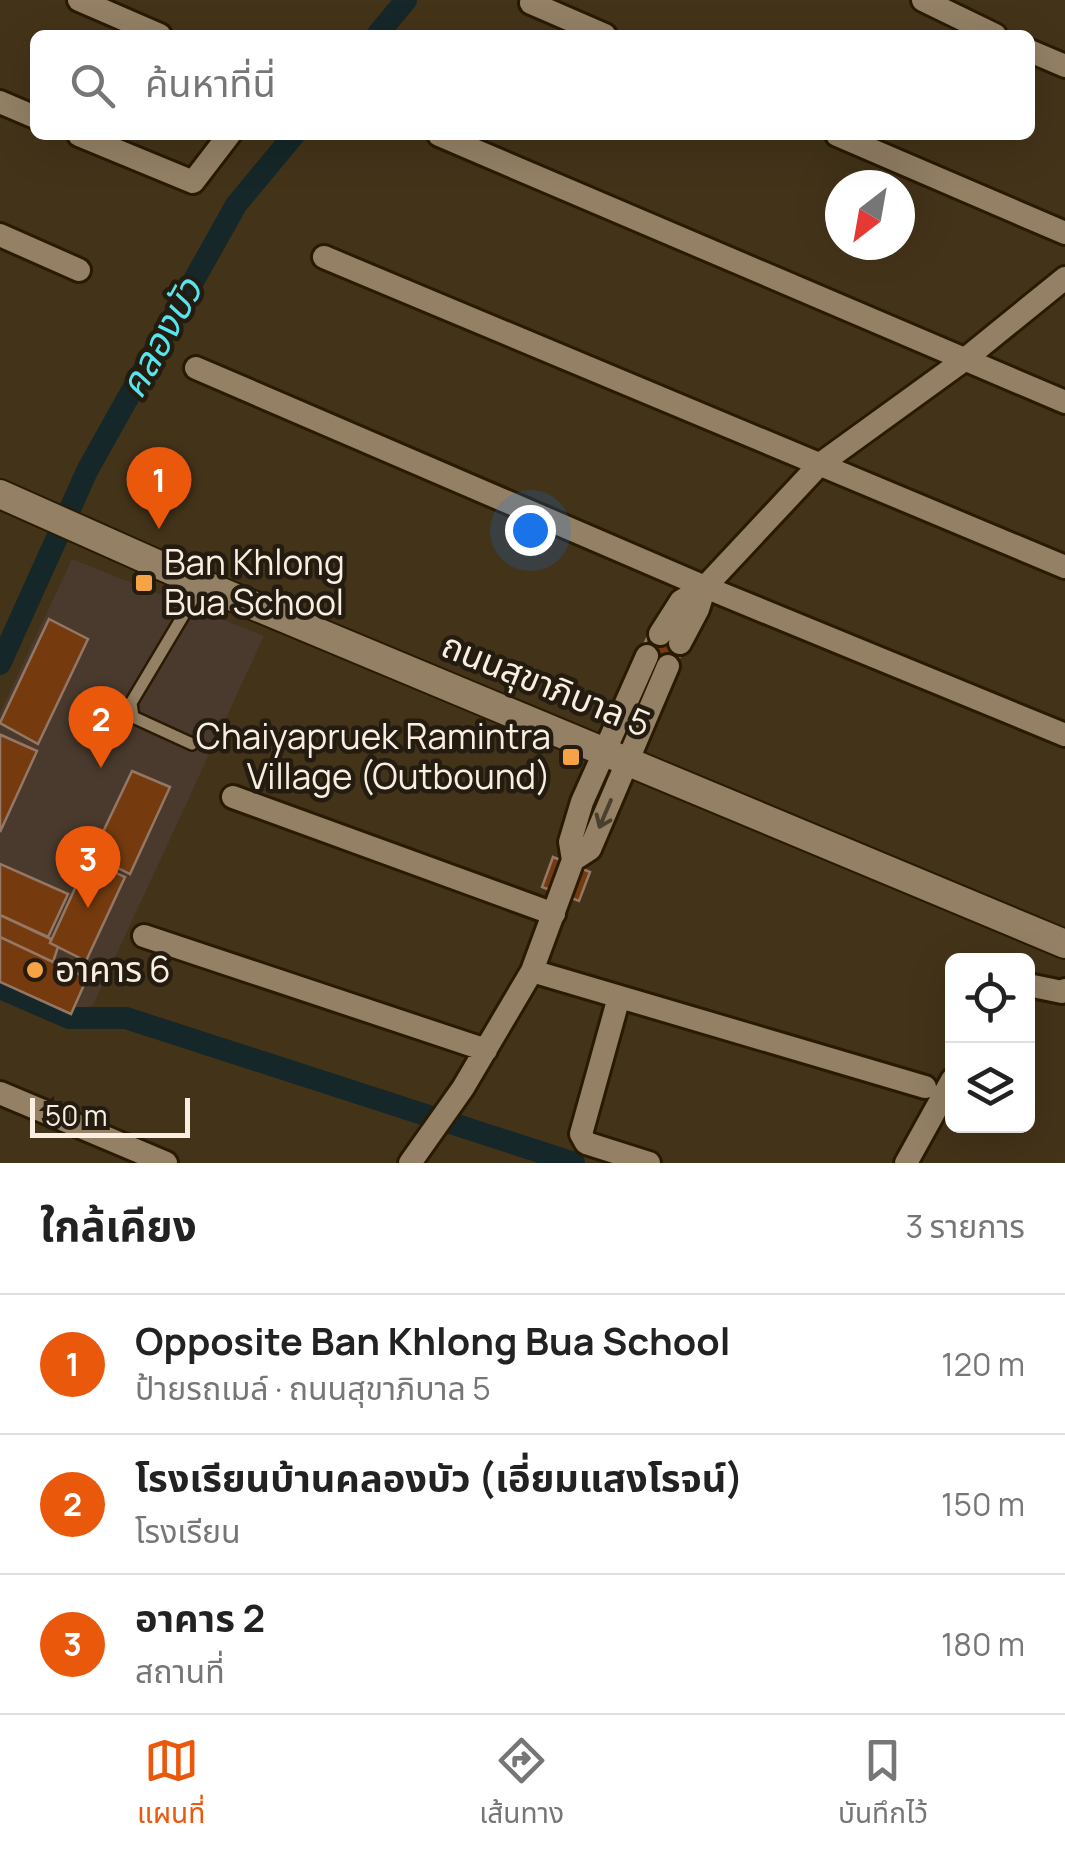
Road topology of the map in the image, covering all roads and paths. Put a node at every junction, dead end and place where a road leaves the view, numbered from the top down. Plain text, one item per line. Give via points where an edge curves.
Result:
1 (79, 0) edge
2 (923, 0) edge
3 (531, 3) dead end
4 (148, 30) edge
5 (593, 30) edge
6 (984, 30) edge
7 (1035, 53) edge
8 (1065, 66) edge
9 (0, 102) edge
10 (30, 115) edge
11 (91, 140) edge
12 (225, 140) edge
13 (451, 140) edge
14 (849, 140) edge
15 (1065, 233) edge
16 (0, 235) edge
17 (324, 258) dead end
18 (79, 270) dead end
19 (1065, 278) edge
20 (964, 360) junction
21 (196, 368) dead end
22 (1065, 402) edge
23 (820, 465) junction
24 (10, 498) edge
25 (1065, 567) edge
26 (202, 584) junction
27 (705, 588) junction
28 (670, 639) dead end
29 (657, 661) dead end
30 (1065, 735) edge
31 (192, 744) dead end
32 (618, 755) junction
33 (233, 797) dead end
34 (554, 914) junction
35 (144, 936) dead end
36 (1065, 944) edge
37 (532, 971) junction
38 (1035, 986) edge
39 (1065, 990) edge
40 (620, 997) junction
41 (486, 1050) junction
42 (925, 1088) dead end
43 (0, 1092) edge
44 (945, 1093) edge
45 (412, 1160) edge
46 (166, 1163) edge
47 (648, 1163) edge
48 (906, 1163) edge

1 - 4 street
2 - 6 street
3 - 5 street
7 - 8 street
9 - 10 street
11 - 12 street via 193,182
13 - 20 street
14 - 15 street
16 - 18 street
17 - 23 street
19 - 20 street
20 - 22 street
20 - 23 street
21 - 27 street
23 - 25 street
23 - 27 street
24 - 26 street, ถนนสุขาภิบาล 5
26 - 31 lane via 131,703 133,717
26 - 32 street, ถนนสุขาภิบาล 5
27 - 28 street via 681,602
27 - 30 street
29 - 32 street
32 - 34 street via 590,849 572,860
32 - 36 street, ถนนสุขาภิบาล 5
33 - 34 street
34 - 37 street
35 - 41 street
37 - 40 street
37 - 41 street
38 - 39 street
40 - 42 street
40 - 47 street via 582,1140
41 - 45 street
43 - 46 street
44 - 48 street

